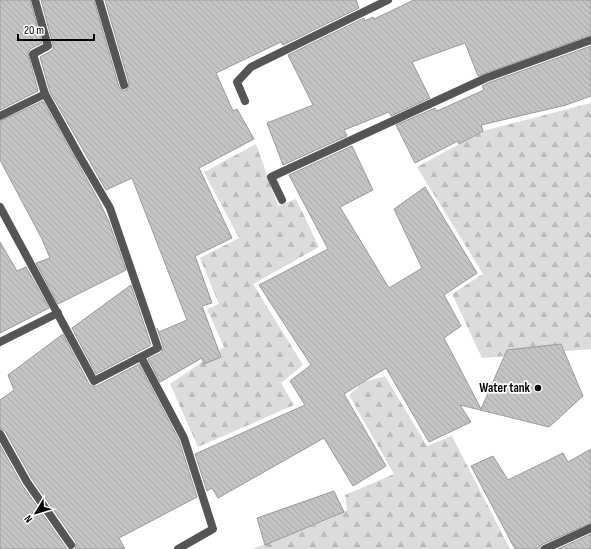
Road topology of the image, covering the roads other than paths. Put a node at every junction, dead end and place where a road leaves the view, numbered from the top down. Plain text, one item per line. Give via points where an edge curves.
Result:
1 (35, 0) edge
2 (99, 0) edge
3 (388, 0) edge
4 (591, 40) edge
5 (124, 85) dead end
6 (45, 94) junction
7 (245, 100) dead end
8 (0, 116) edge
9 (282, 200) dead end
10 (0, 207) edge
11 (58, 313) junction
12 (0, 342) edge
13 (141, 357) junction
14 (0, 434) edge
15 (591, 528) edge
16 (71, 545) dead end
17 (178, 549) edge
18 (545, 549) edge

1 - 6 street via 48,46 33,54
2 - 5 street
3 - 7 street via 251,68 237,82
4 - 9 street via 486,78 271,177
6 - 8 street
6 - 13 street via 110,208 158,348
10 - 11 street
11 - 12 street
11 - 13 street via 94,381
13 - 17 street via 184,438 213,530
14 - 16 street via 27,482
15 - 18 street

